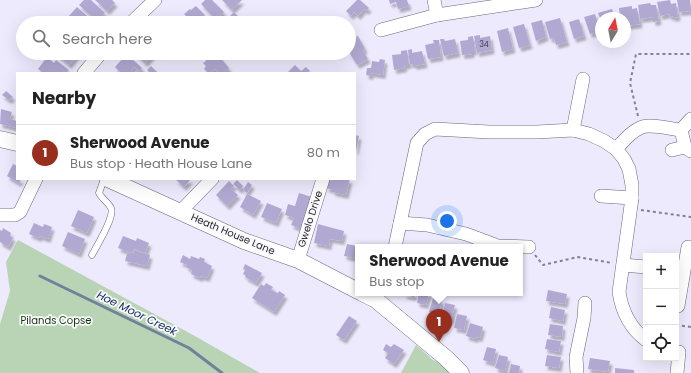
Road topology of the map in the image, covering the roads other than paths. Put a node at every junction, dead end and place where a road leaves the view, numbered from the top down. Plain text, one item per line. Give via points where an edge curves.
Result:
1 (155, 0) edge
2 (434, 0) edge
3 (536, 0) edge
4 (437, 15) junction
5 (138, 16) edge
6 (380, 30) dead end
7 (95, 60) edge
8 (85, 72) edge
9 (582, 79) dead end
10 (691, 120) edge
11 (573, 130) junction
12 (681, 130) junction
13 (0, 139) edge
14 (16, 143) edge
15 (616, 149) junction
16 (688, 149) edge
17 (672, 150) dead end
18 (36, 180) edge
19 (104, 180) edge
20 (110, 180) edge
21 (211, 180) edge
22 (323, 180) edge
23 (601, 196) dead end
24 (632, 203) junction
25 (180, 212) junction
26 (0, 215) edge
27 (400, 223) junction
28 (395, 244) edge
29 (493, 244) edge
30 (523, 247) edge
31 (529, 247) road end
32 (688, 248) dead end
33 (92, 255) dead end
34 (298, 260) junction
35 (623, 265) junction
36 (643, 267) edge
37 (680, 271) edge
38 (355, 289) edge
39 (679, 289) edge
40 (374, 296) edge
41 (584, 303) dead end
42 (643, 337) edge
43 (682, 351) edge
44 (461, 373) edge
45 (577, 373) edge
46 (677, 373) edge

1 - 5 street
2 - 4 street
3 - 4 street
4 - 6 street
7 - 8 street
9 - 11 street
10 - 12 street
11 - 15 street via 589,134
11 - 27 street via 489,132 435,129 425,134 417,143
12 - 15 street via 640,127
12 - 16 street
13 - 14 street
15 - 24 street via 630,169
16 - 17 street
18 - 26 street via 20,212 15,215
19 - 33 lane via 99,193 112,213
20 - 25 street, Heath House Lane
21 - 25 street
22 - 34 street, Gwelo Drive
23 - 24 street
24 - 35 street
25 - 34 street, Heath House Lane via 244,241
27 - 28 street
27 - 29 street via 427,225 466,234
30 - 31 street
32 - 37 street
34 - 38 street, Heath House Lane
35 - 36 street
35 - 42 street via 619,292 621,304 625,316
37 - 39 street
40 - 44 street
41 - 45 street via 589,319 576,357
43 - 46 street

